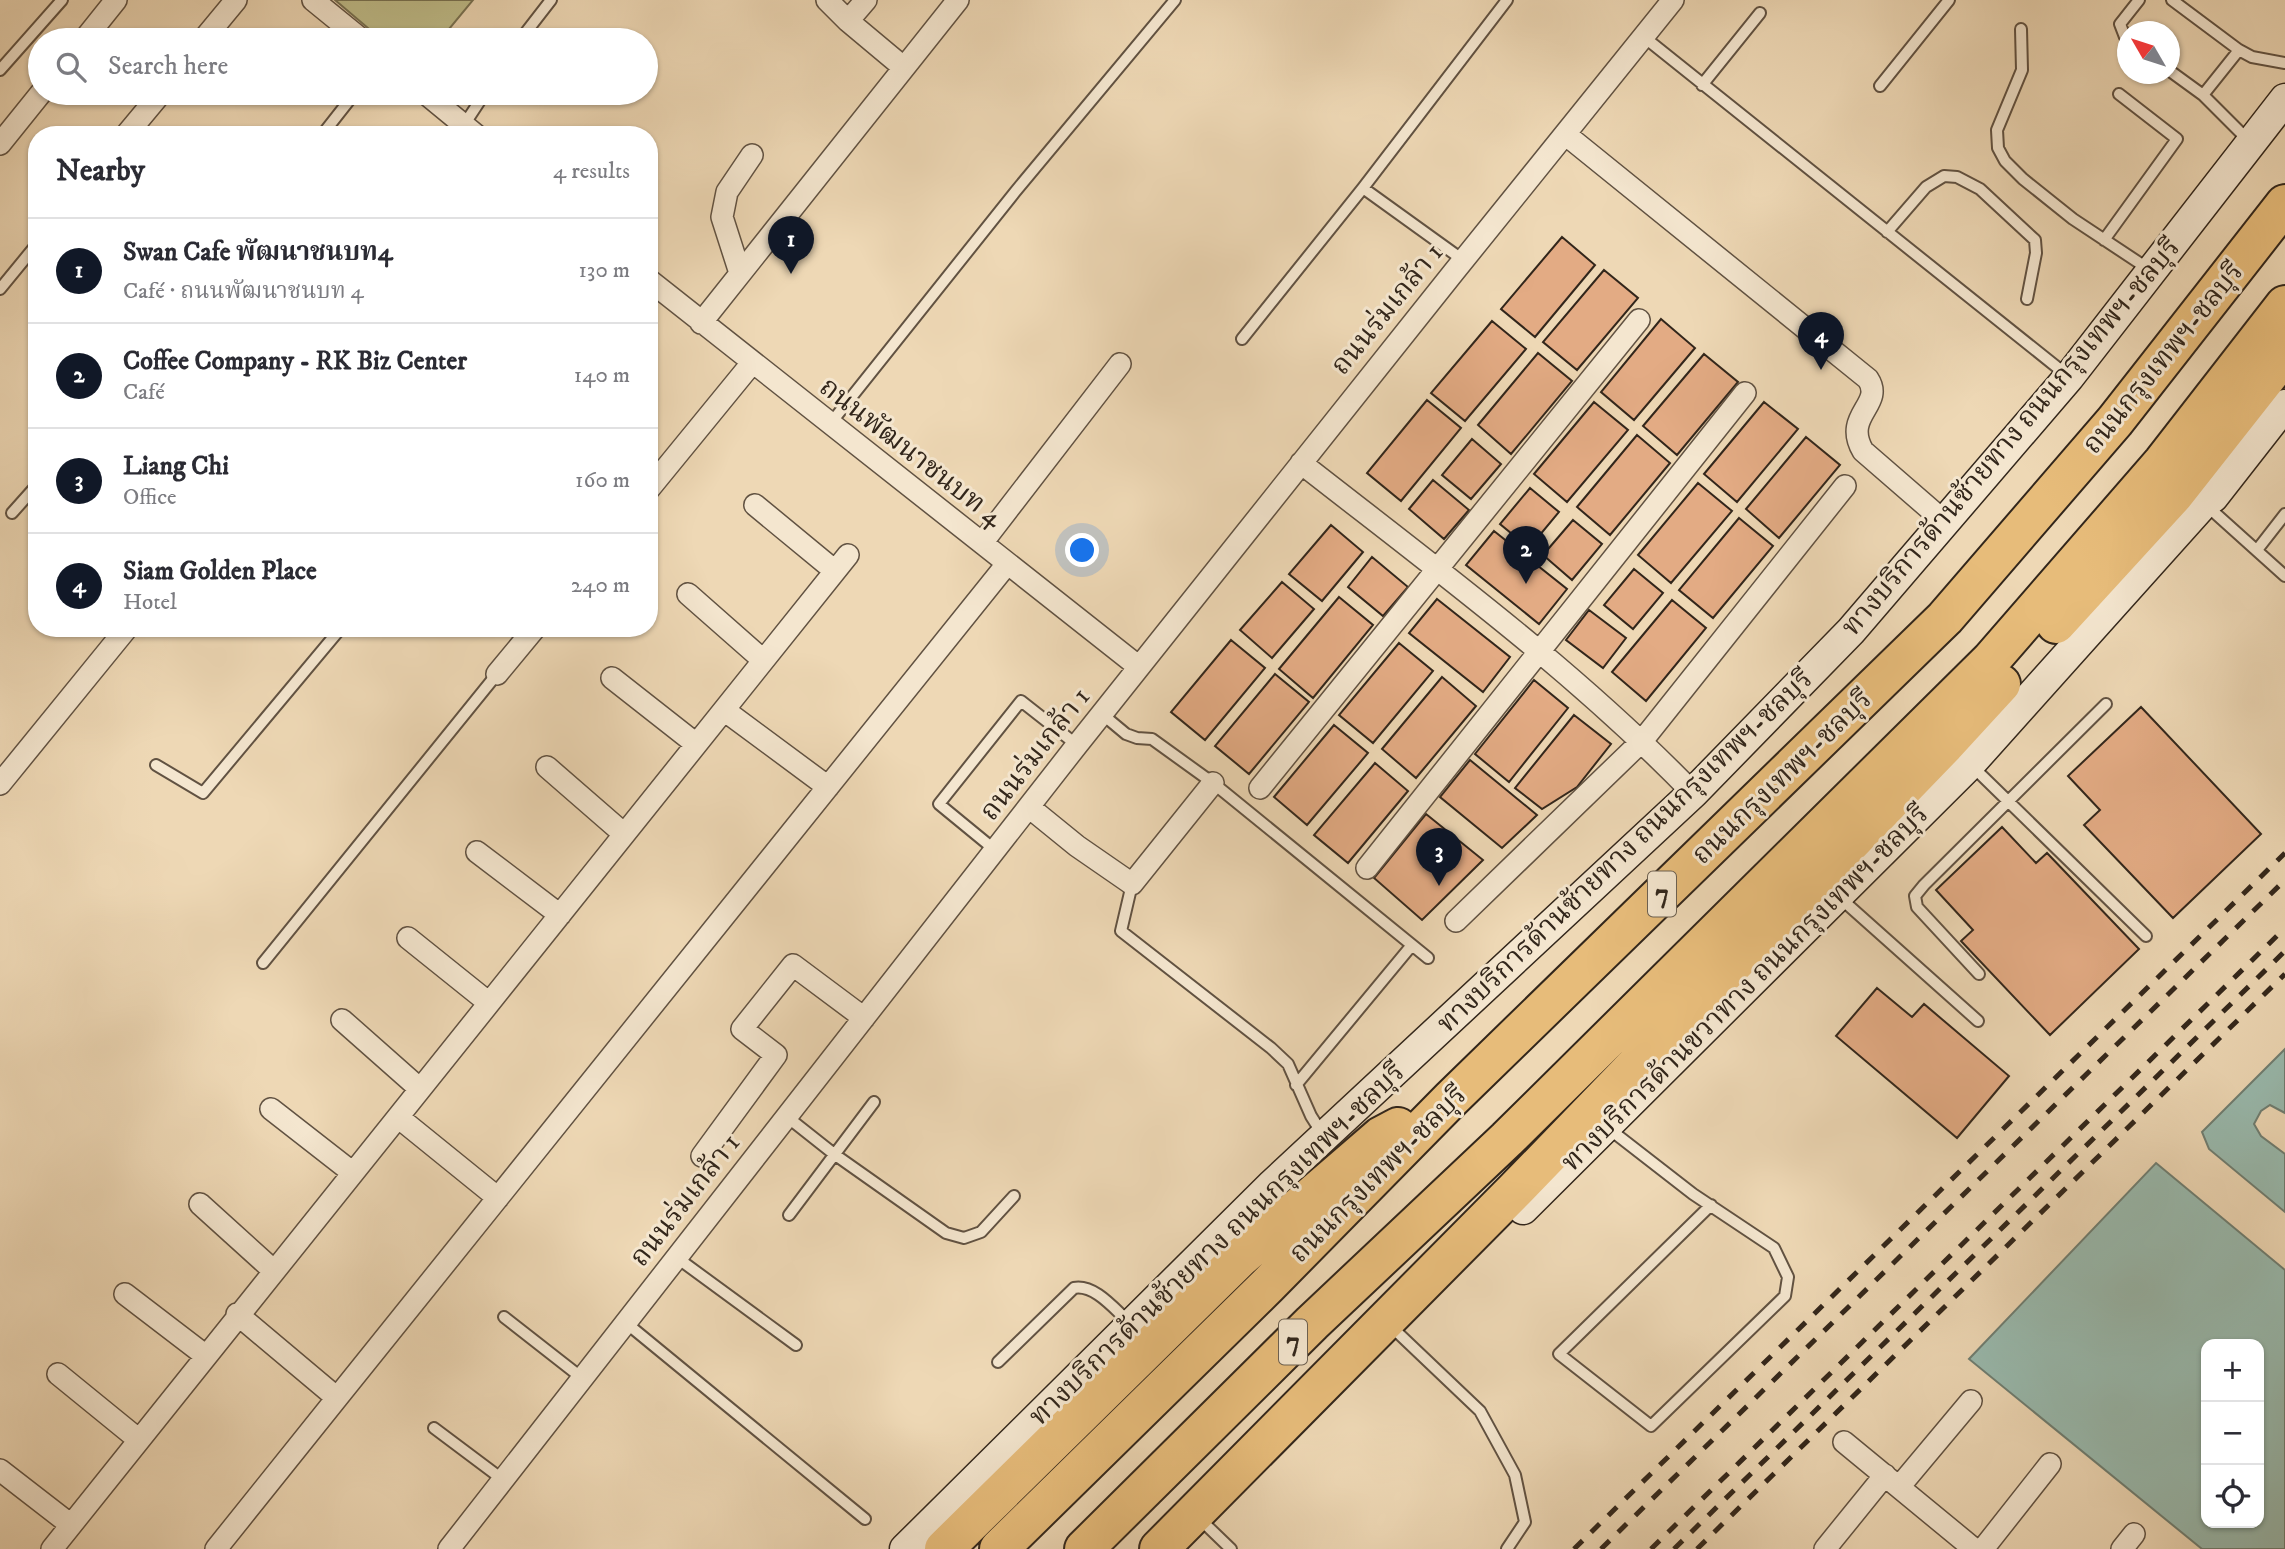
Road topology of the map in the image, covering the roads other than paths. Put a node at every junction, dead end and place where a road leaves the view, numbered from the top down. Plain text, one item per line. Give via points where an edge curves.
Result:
1 (62, 0) edge
2 (116, 0) edge
3 (236, 0) edge
4 (313, 0) edge
5 (551, 0) edge
6 (827, 0) edge
7 (866, 0) edge
8 (958, 0) edge
9 (1175, 0) edge
10 (1507, 0) edge
11 (1673, 0) edge
12 (1950, 0) edge
13 (2139, 0) edge
14 (2172, 0) edge
15 (1760, 13) dead end
16 (848, 21) junction
17 (2122, 21) edge
18 (37, 28) edge
19 (94, 28) edge
20 (213, 28) edge
21 (347, 28) edge
22 (529, 28) edge
23 (2021, 29) dead end
24 (1644, 37) junction
25 (28, 38) edge
26 (2239, 50) junction
27 (2285, 64) edge
28 (903, 66) junction
29 (0, 70) edge
30 (2180, 79) edge
31 (1702, 85) junction
32 (1880, 86) dead end
33 (2119, 94) dead end
34 (2203, 95) junction
35 (2285, 99) edge
36 (31, 105) edge
37 (151, 105) edge
38 (346, 105) edge
39 (440, 105) edge
40 (480, 105) edge
41 (134, 126) edge
42 (329, 126) edge
43 (465, 126) edge
44 (472, 126) edge
45 (1565, 134) junction
46 (2251, 143) junction
47 (0, 144) edge
48 (752, 155) dead end
49 (1363, 188) junction
50 (2285, 204) edge
51 (1887, 232) junction
52 (2104, 240) junction
53 (28, 255) edge
54 (1463, 260) junction
55 (740, 272) junction
56 (2152, 272) junction
57 (658, 287) edge
58 (0, 289) edge
59 (2027, 299) dead end
60 (2285, 305) edge
61 (1639, 320) dead end
62 (701, 323) junction
63 (1242, 339) dead end
64 (2285, 354) edge
65 (752, 363) junction
66 (1120, 364) dead end
67 (2069, 377) junction
68 (1745, 393) dead end
69 (2285, 405) edge
70 (830, 424) junction
71 (1301, 463) junction
72 (658, 478) edge
73 (1845, 486) dead end
74 (28, 495) edge
75 (2204, 503) junction
76 (755, 505) dead end
77 (12, 513) dead end
78 (2285, 514) edge
79 (1946, 523) junction
80 (982, 543) junction
81 (2257, 550) junction
82 (1007, 564) junction
83 (1436, 570) junction
84 (2285, 576) edge
85 (688, 594) dead end
86 (120, 637) edge
87 (333, 637) edge
88 (528, 637) edge
89 (1539, 652) junction
90 (763, 660) junction
91 (1139, 667) junction
92 (497, 674) joint
93 (612, 678) dead end
94 (2106, 704) dead end
95 (724, 710) junction
96 (1102, 714) junction
97 (1642, 741) junction
98 (696, 744) junction
99 (1077, 745) junction
100 (1970, 764) junction
101 (156, 765) dead end
102 (547, 766) dead end
103 (1213, 783) junction
104 (0, 784) edge
105 (828, 787) junction
106 (1260, 788) dead end
107 (1693, 793) junction
108 (2009, 802) junction
109 (1029, 807) junction
110 (624, 834) junction
111 (996, 850) junction
112 (477, 852) dead end
113 (1367, 868) dead end
114 (1132, 884) junction
115 (1838, 895) junction
116 (560, 915) junction
117 (1455, 921) dead end
118 (2146, 936) dead end
119 (408, 938) dead end
120 (1412, 945) junction
121 (1428, 958) dead end
122 (263, 963) dead end
123 (1979, 974) dead end
124 (489, 1003) junction
125 (864, 1018) junction
126 (342, 1020) dead end
127 (1978, 1021) dead end
128 (1296, 1084) junction
129 (421, 1089) junction
130 (1451, 1099) junction
131 (874, 1102) dead end
132 (271, 1110) dead end
133 (786, 1116) junction
134 (398, 1117) junction
135 (1606, 1126) junction
136 (1324, 1137) junction
137 (1507, 1139) junction
138 (834, 1154) junction
139 (702, 1156) dead end
140 (353, 1173) junction
141 (1014, 1196) dead end
142 (498, 1198) junction
143 (200, 1205) dead end
144 (1711, 1205) junction
145 (789, 1215) dead end
146 (676, 1257) junction
147 (274, 1272) junction
148 (125, 1294) dead end
149 (238, 1314) junction
150 (504, 1317) dead end
151 (625, 1322) junction
152 (1132, 1325) junction
153 (1398, 1333) junction
154 (796, 1345) dead end
155 (206, 1356) junction
156 (998, 1362) dead end
157 (58, 1374) dead end
158 (582, 1377) junction
159 (337, 1398) junction
160 (1971, 1401) dead end
161 (434, 1428) dead end
162 (139, 1440) junction
163 (1844, 1442) dead end
164 (2050, 1464) dead end
165 (0, 1470) edge
166 (502, 1479) junction
167 (1892, 1481) junction
168 (865, 1519) dead end
169 (71, 1525) junction
170 (1206, 1525) junction
171 (1973, 1548) edge
172 (52, 1549) edge
173 (216, 1549) edge
174 (449, 1549) edge
175 (905, 1549) edge
176 (944, 1549) edge
177 (999, 1549) edge
178 (1084, 1549) edge
179 (1130, 1549) edge
180 (1159, 1549) edge
181 (1182, 1549) edge
182 (1231, 1549) edge
183 (1507, 1549) edge
184 (1825, 1549) edge

1 - 18 lane
2 - 19 street
3 - 20 street
4 - 21 street
5 - 22 lane
6 - 16 street
7 - 16 street
8 - 28 street
9 - 70 lane
10 - 49 lane
11 - 24 street, ถนนร่มเกล้า 1
12 - 32 lane
13 - 17 lane
14 - 26 lane
15 - 31 lane
16 - 28 street
23 - 52 lane via 2022,71 1997,130 1998,148 2023,179
24 - 31 lane
24 - 45 street, ถนนร่มเกล้า 1
25 - 29 lane
26 - 27 lane
26 - 34 lane
28 - 55 street
30 - 34 lane
31 - 51 lane
33 - 52 lane via 2177,139
34 - 46 lane
35 - 46 main road, ทางบริการด้านซ้ายทาง ถนนกรุงเทพฯ-ชลบุรี
36 - 47 street
37 - 41 street
38 - 42 lane
39 - 43 street
40 - 44 lane
45 - 54 street, ถนนร่มเกล้า 1
45 - 79 street via 1868,379 1872,396 1857,425 1856,439 1863,451
46 - 56 main road, ทางบริการด้านซ้ายทาง ถนนกรุงเทพฯ-ชลบุรี
48 - 55 street via 727,192 722,217
49 - 54 lane
49 - 63 lane
50 - 130 highway, ถนนกรุงเทพฯ-ชลบุรี / 7 via 2115,421 1945,618
51 - 59 lane via 1926,187 1944,176 1957,177 1980,189 2035,240
51 - 67 lane
52 - 56 lane
53 - 58 lane
54 - 71 street, ถนนร่มเกล้า 1
55 - 62 street
56 - 67 main road, ทางบริการด้านซ้ายทาง ถนนกรุงเทพฯ-ชลบุรี
57 - 62 street, ถนนพัฒนาชนบท 4
60 - 137 highway, 7 via 2163,462 1990,660
61 - 83 street
62 - 65 street, ถนนพัฒนาชนบท 4
64 - 180 highway via 2174,495 1945,745 1516,1189
65 - 70 street, ถนนพัฒนาชนบท 4
65 - 72 street
66 - 80 street
67 - 79 main road, ทางบริการด้านซ้ายทาง ถนนกรุงเทพฯ-ชลบุรี
68 - 89 street
69 - 75 main road, ทางบริการด้านขวาทาง ถนนกรุงเทพฯ-ชลบุรี
70 - 80 street, ถนนพัฒนาชนบท 4
71 - 83 street
71 - 91 street, ถนนร่มเกล้า 1
73 - 97 street
74 - 77 lane
75 - 81 lane
75 - 100 main road, ทางบริการด้านขวาทาง ถนนกรุงเทพฯ-ชลบุรี
76 - 90 street via 841,563
78 - 81 lane
79 - 107 main road, ทางบริการด้านซ้ายทาง ถนนกรุงเทพฯ-ชลบุรี via 1852,631
80 - 82 street, ถนนพัฒนาชนบท 4
81 - 84 lane
82 - 91 street, ถนนพัฒนาชนบท 4
82 - 105 street
83 - 89 street
83 - 106 street
85 - 90 street
86 - 104 street
87 - 101 lane via 203,793
88 - 92 street
89 - 97 street
89 - 113 street
90 - 95 street
91 - 96 street, ถนนร่มเกล้า 1
92 - 122 lane
93 - 98 street
94 - 108 lane
95 - 98 street
95 - 105 street
96 - 99 street, ถนนร่มเกล้า 1
96 - 103 lane via 1126,734 1152,739
97 - 107 street
97 - 117 street
98 - 110 street
99 - 109 street, ถนนร่มเกล้า 1
99 - 111 lane via 1021,701 939,804
100 - 108 lane
100 - 115 main road, ทางบริการด้านขวาทาง ถนนกรุงเทพฯ-ชลบุรี
102 - 110 street
103 - 114 street
103 - 120 lane
105 - 142 street
107 - 136 main road, ทางบริการด้านซ้ายทาง ถนนกรุงเทพฯ-ชลบุรี
108 - 118 lane
108 - 123 lane via 1915,896 1917,908
109 - 111 street, ถนนร่มเกล้า 1
109 - 114 street
110 - 116 street
111 - 125 street, ถนนร่มเกล้า 1
112 - 116 street
114 - 128 lane via 1121,931 1271,1048 1288,1064
115 - 127 lane
115 - 135 main road, ทางบริการด้านขวาทาง ถนนกรุงเทพฯ-ชลบุรี
116 - 124 street
119 - 124 street
120 - 121 lane
120 - 128 lane
124 - 129 street
125 - 133 street, ถนนร่มเกล้า 1
125 - 139 street via 793,965 742,1029 776,1055
126 - 129 street
128 - 136 lane
129 - 134 street
130 - 176 highway via 1381,1136 1241,1257
130 - 177 highway, ถนนกรุงเทพฯ-ชลบุรี / 7
131 - 138 lane
132 - 140 street
133 - 138 lane
133 - 146 street, ถนนร่มเกล้า 1
134 - 140 street
134 - 142 street
135 - 144 lane
135 - 153 main road, ทางบริการด้านขวาทาง ถนนกรุงเทพฯ-ชลบุรี
136 - 152 main road, ทางบริการด้านซ้ายทาง ถนนกรุงเทพฯ-ชลบุรี
137 - 178 highway, 7 via 1312,1323
137 - 179 highway via 1459,1214 1320,1362
138 - 141 lane via 946,1233 964,1238 981,1232
138 - 145 lane
140 - 147 street
142 - 159 street
143 - 147 street
144 - 144 lane via 1774,1248 1788,1277 1785,1296 1651,1426 1559,1354
146 - 151 street, ถนนร่มเกล้า 1
146 - 154 lane
147 - 149 street
148 - 155 street
149 - 155 street
149 - 159 street
150 - 158 lane
151 - 158 street, ถนนร่มเกล้า 1
151 - 168 lane
152 - 156 lane via 1091,1290 1074,1288
152 - 175 main road, ทางบริการด้านซ้ายทาง ถนนกรุงเทพฯ-ชลบุรี
153 - 170 main road, ทางบริการด้านขวาทาง ถนนกรุงเทพฯ-ชลบุรี
153 - 183 lane via 1480,1410 1514,1475 1525,1522
155 - 162 street
157 - 162 street
158 - 166 street, ถนนร่มเกล้า 1
159 - 173 street
160 - 167 street
161 - 166 lane
162 - 169 street
163 - 167 street
164 - 171 street
165 - 169 street
166 - 174 street, ถนนร่มเกล้า 1
167 - 171 street
167 - 184 street
169 - 172 street
170 - 181 main road, ทางบริการด้านขวาทาง ถนนกรุงเทพฯ-ชลบุรี
170 - 182 lane

